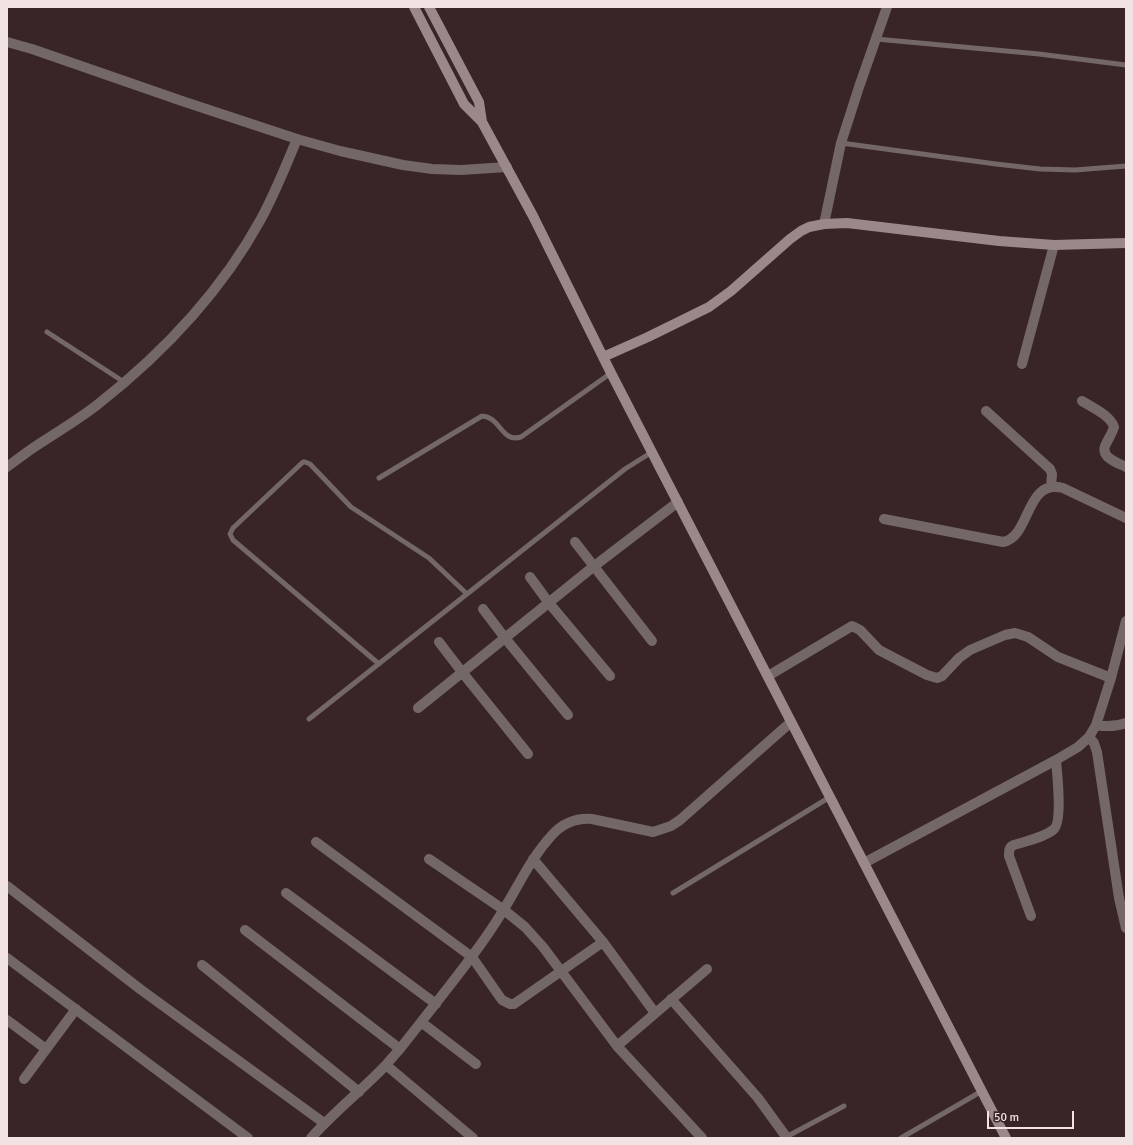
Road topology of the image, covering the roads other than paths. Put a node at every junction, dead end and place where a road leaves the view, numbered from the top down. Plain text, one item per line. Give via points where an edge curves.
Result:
1 (414, 7) edge
2 (429, 7) edge
3 (887, 7) edge
4 (876, 39) junction
5 (7, 42) edge
6 (1126, 65) edge
7 (482, 122) junction
8 (297, 139) junction
9 (841, 143) junction
10 (1126, 166) edge
11 (507, 167) junction
12 (824, 224) junction
13 (1126, 243) edge
14 (1054, 245) junction
15 (47, 332) dead end
16 (603, 357) junction
17 (1022, 364) dead end
18 (611, 373) junction
19 (124, 382) junction
20 (1082, 401) dead end
21 (986, 411) dead end
22 (652, 452) junction
23 (7, 467) edge
24 (1126, 467) edge
25 (379, 478) dead end
26 (1051, 487) junction
27 (678, 502) junction
28 (1126, 518) edge
29 (884, 519) dead end
30 (575, 542) dead end
31 (593, 567) junction
32 (530, 577) dead end
33 (467, 594) junction
34 (549, 603) junction
35 (483, 609) dead end
36 (1126, 621) edge
37 (505, 638) junction
38 (652, 641) dead end
39 (440, 642) dead end
40 (379, 664) junction
41 (462, 672) junction
42 (772, 674) junction
43 (610, 676) dead end
44 (1111, 678) junction
45 (418, 708) dead end
46 (568, 715) dead end
47 (309, 719) dead end
48 (791, 722) junction
49 (1126, 723) edge
50 (1096, 725) junction
51 (1089, 737) junction
52 (528, 754) dead end
53 (1056, 760) junction
54 (830, 798) junction
55 (316, 842) dead end
56 (429, 859) dead end
57 (533, 859) junction
58 (864, 863) junction
59 (7, 886) edge
60 (286, 893) dead end
61 (674, 893) dead end
62 (504, 910) junction
63 (1031, 916) dead end
64 (1126, 928) edge
65 (245, 930) dead end
66 (603, 942) junction
67 (472, 957) junction
68 (7, 958) edge
69 (202, 965) dead end
70 (707, 969) dead end
71 (562, 972) junction
72 (671, 999) junction
73 (436, 1004) junction
74 (76, 1009) junction
75 (655, 1013) junction
76 (7, 1020) edge
77 (421, 1022) junction
78 (617, 1046) junction
79 (46, 1049) junction
80 (400, 1049) junction
81 (476, 1064) dead end
82 (386, 1065) junction
83 (24, 1079) dead end
84 (982, 1091) junction
85 (359, 1092) junction
86 (844, 1106) dead end
87 (324, 1123) junction
88 (248, 1138) edge
89 (311, 1138) edge
90 (473, 1138) edge
91 (702, 1138) edge
92 (786, 1138) edge
93 (901, 1138) edge
94 (1006, 1138) edge

1 - 7 main road via 464,104
2 - 7 main road via 479,102
3 - 4 street
4 - 6 lane
4 - 9 street
5 - 8 street
7 - 11 main road
8 - 11 street via 403,166 461,170
8 - 19 street via 261,219 218,284 186,324
9 - 10 lane via 1040,169 1075,170
9 - 12 street
11 - 16 main road
12 - 14 main road via 847,223
12 - 16 main road via 809,227 790,238 731,291 709,306
13 - 14 main road
14 - 17 street
15 - 19 lane
16 - 18 main road
18 - 22 main road
18 - 25 lane via 521,437 510,438 491,418 482,416
19 - 23 street via 98,405
20 - 24 street via 1112,423 1114,427 1105,446 1105,454
21 - 26 street via 1050,470
22 - 27 main road
22 - 33 lane via 625,469
26 - 28 street via 1063,488
26 - 29 street via 1038,495 1017,533 1009,541 1003,542
27 - 31 street
27 - 42 main road
30 - 31 street
31 - 34 street
31 - 38 street
32 - 34 street
33 - 40 lane
33 - 40 lane via 429,558 350,507 310,464 302,462 233,528 230,534 233,540
34 - 37 street
34 - 43 street
35 - 37 street
36 - 44 street
37 - 41 street
37 - 46 street
39 - 41 street
40 - 47 lane
41 - 45 street
41 - 52 street
42 - 44 street via 852,626 860,630 879,650 937,678 970,650 1015,633 1028,637 1058,657
42 - 48 main road
44 - 50 street
48 - 54 main road
48 - 57 street via 671,826 653,832 592,819 577,819 553,834
49 - 50 street via 1107,727
50 - 51 street
51 - 53 street
51 - 64 street via 1097,752 1119,898
53 - 58 street
53 - 63 street via 1057,826 1047,834 1014,844 1009,850
54 - 58 main road
54 - 61 lane
55 - 67 street
56 - 62 street
57 - 62 street
57 - 66 street
58 - 84 main road
59 - 87 street via 140,990
60 - 73 street
62 - 67 street
62 - 71 street via 525,927
65 - 80 street
66 - 71 street
66 - 75 street
67 - 71 street via 502,1000 510,1004 514,1004
67 - 73 street
68 - 74 street
69 - 85 street
70 - 72 street
71 - 78 street
72 - 75 street
72 - 92 street via 758,1098
73 - 77 street
74 - 79 street
74 - 88 street
75 - 78 street
76 - 79 street
77 - 80 street
77 - 81 street
78 - 91 street
79 - 83 street
80 - 82 street
82 - 85 street
82 - 90 street
84 - 93 lane
84 - 94 main road
85 - 87 street
86 - 92 lane
87 - 89 street

